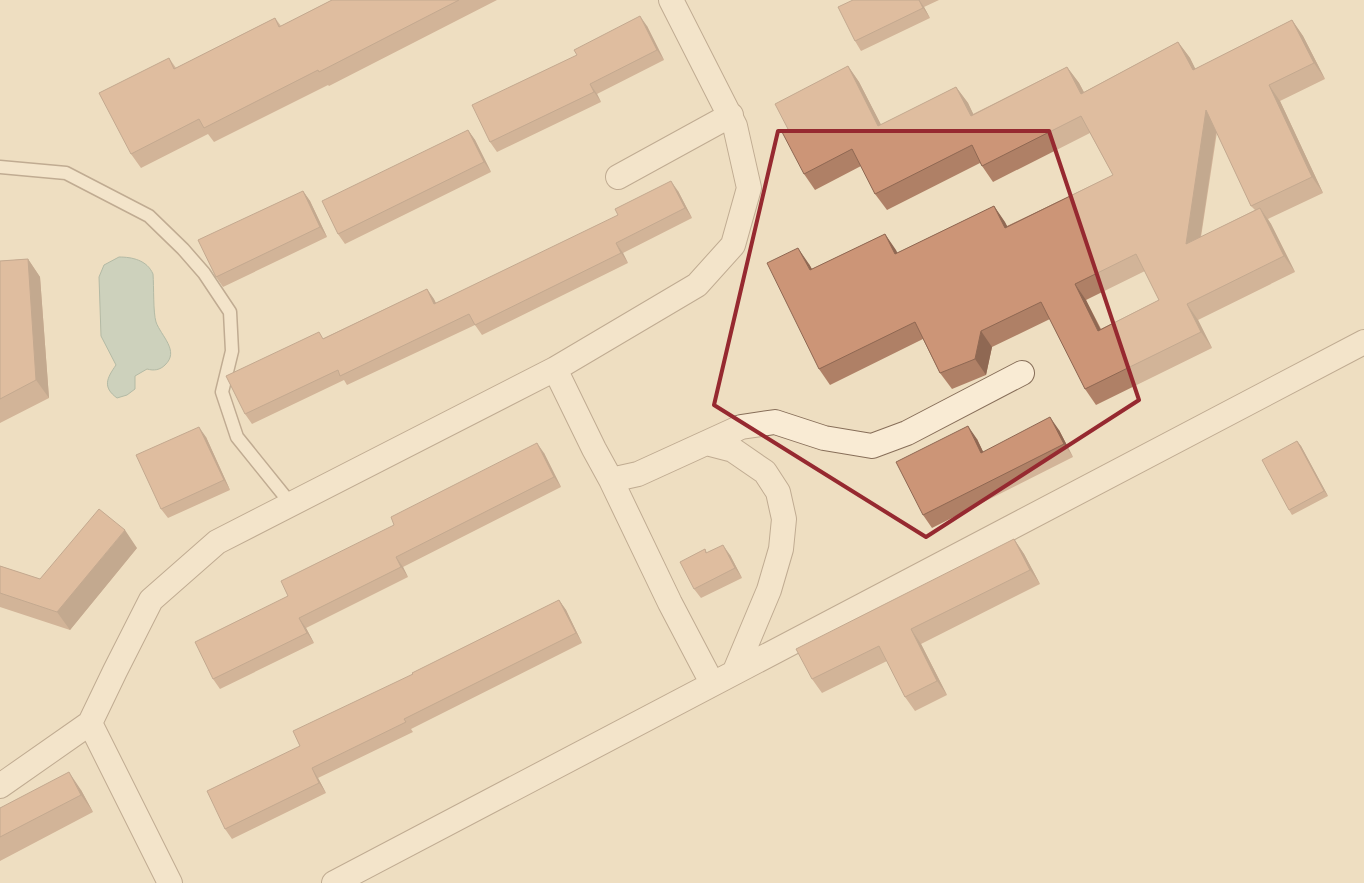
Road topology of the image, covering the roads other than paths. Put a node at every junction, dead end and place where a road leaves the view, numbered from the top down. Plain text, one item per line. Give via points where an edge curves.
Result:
1 (671, 0) edge
2 (731, 115) junction
3 (0, 167) edge
4 (618, 177) dead end
5 (1364, 342) edge
6 (556, 369) junction
7 (1022, 373) dead end
8 (706, 442) junction
9 (611, 480) junction
10 (291, 504) junction
11 (735, 672) junction
12 (712, 684) junction
13 (90, 723) junction
14 (0, 786) edge
15 (170, 883) edge
16 (334, 883) edge

1 - 2 street
2 - 4 street
2 - 6 street via 749,188 733,245 696,285
3 - 10 lane via 66,173 149,216 204,273 230,312 232,351 222,392 237,437
5 - 11 street
6 - 9 street
6 - 10 street
7 - 8 street via 907,433 872,446 824,438 775,422 741,427
8 - 9 street via 638,474
8 - 11 street via 733,450 765,472 778,492 784,519 770,590
9 - 12 street
10 - 13 street via 217,542 151,600
11 - 12 street
12 - 16 street
13 - 14 street
13 - 15 street

